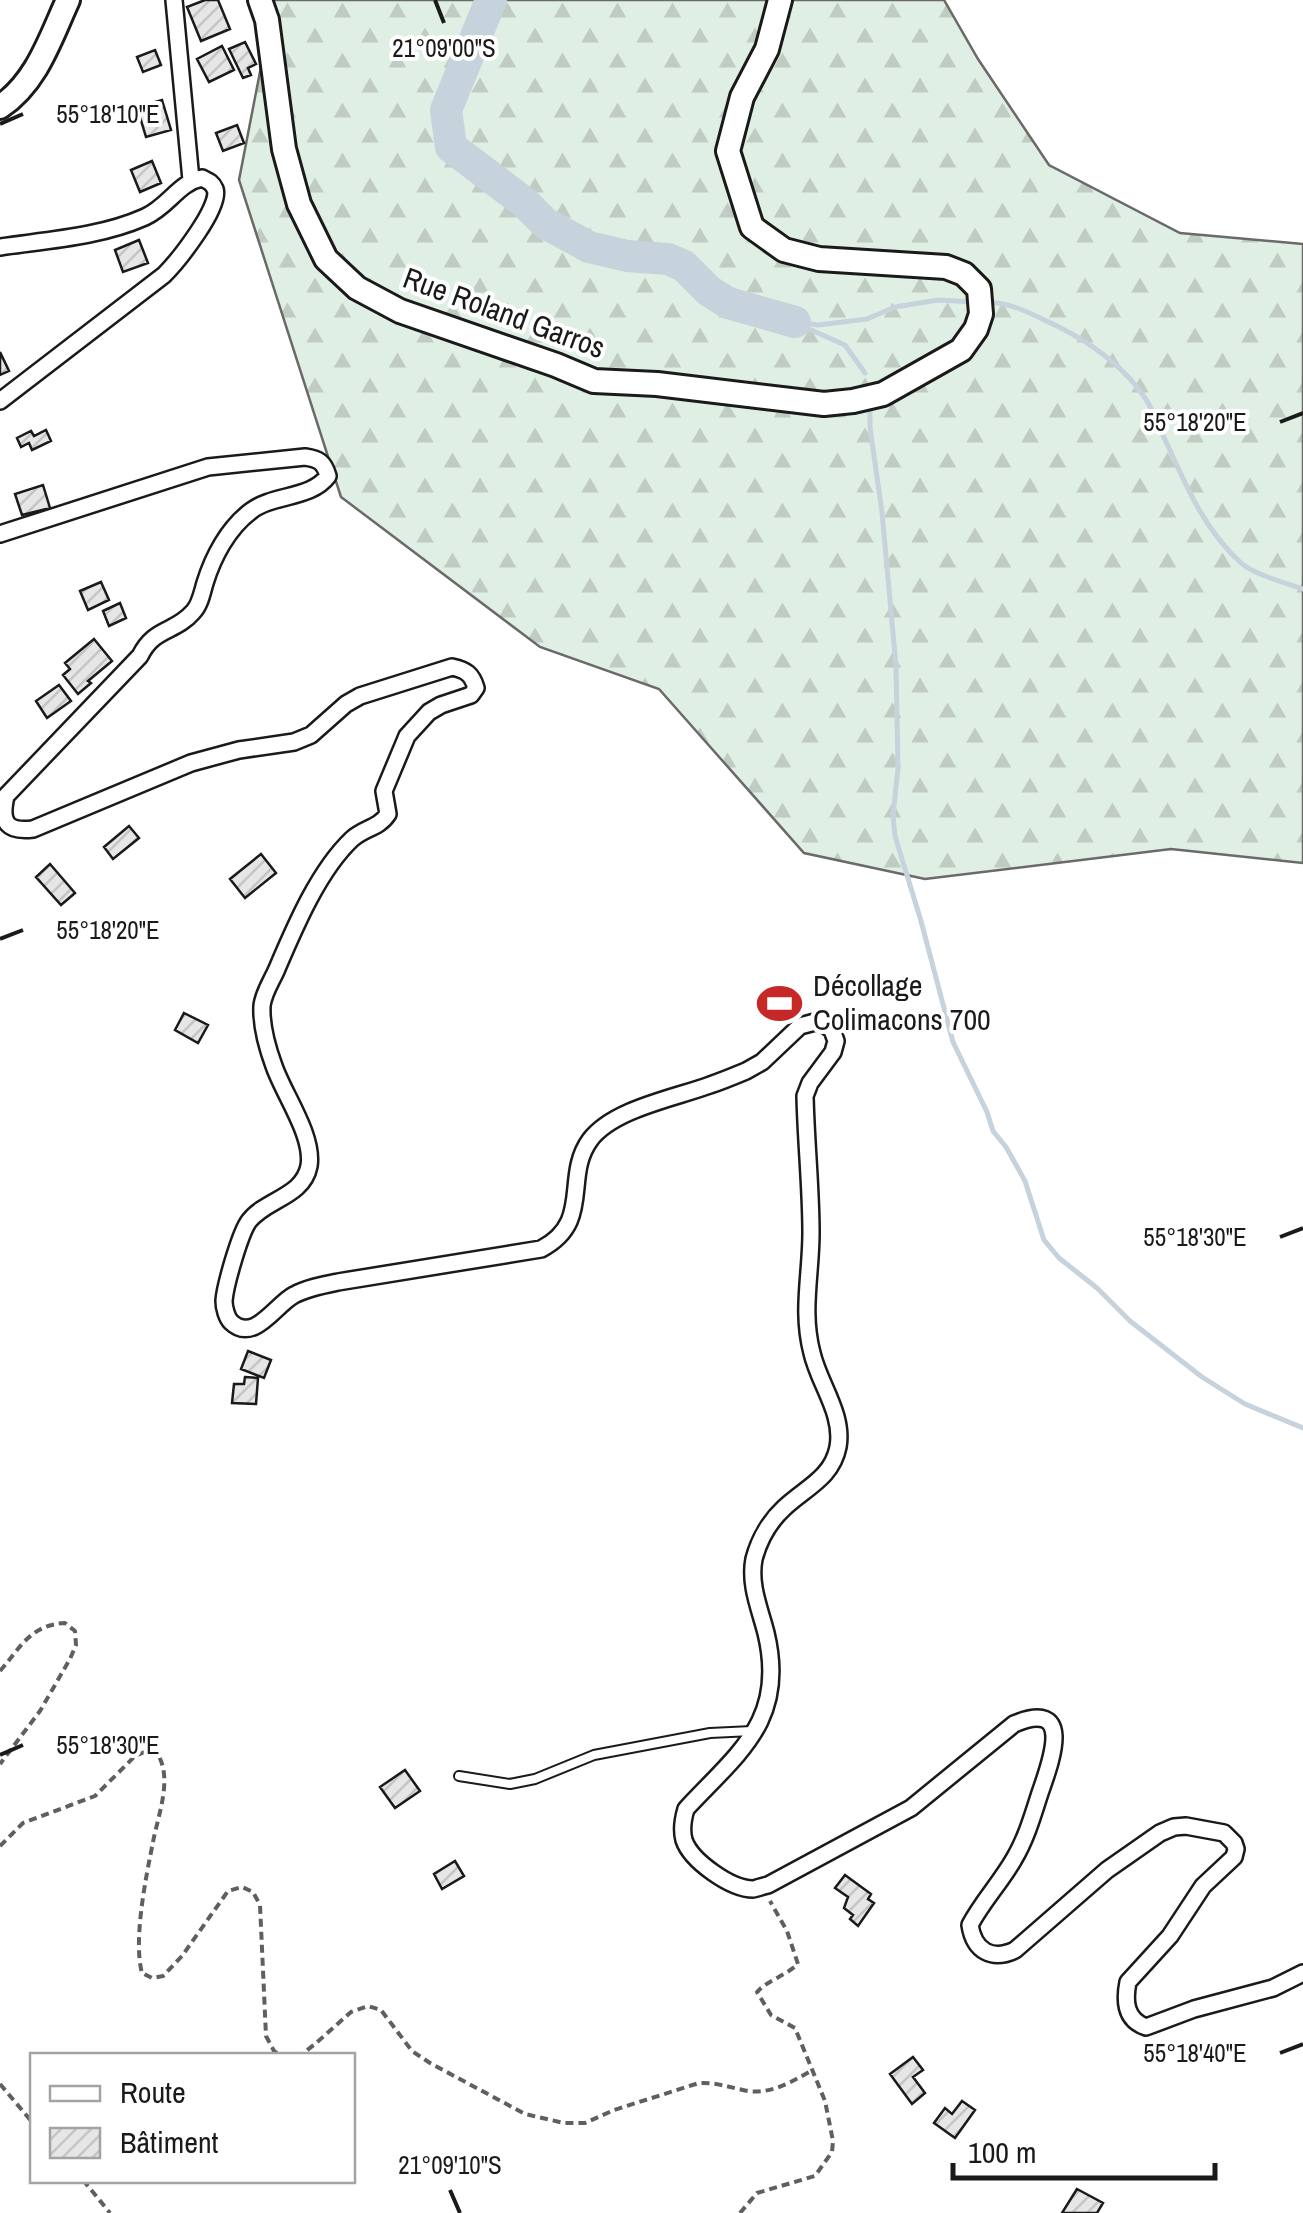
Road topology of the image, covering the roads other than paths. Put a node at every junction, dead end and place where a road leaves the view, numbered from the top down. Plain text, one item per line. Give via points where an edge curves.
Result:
1 (68, 0) edge
2 (174, 0) edge
3 (260, 0) edge
4 (780, 0) edge
5 (0, 107) edge
6 (191, 180) junction
7 (0, 247) edge
8 (0, 401) edge
9 (0, 534) edge
10 (757, 1730) junction
11 (459, 1776) dead end
12 (1303, 1973) edge

1 - 5 main road via 33,76
2 - 6 street
3 - 4 main road, Rue Roland Garros via 299,204 326,260 357,288 400,312 594,381 824,404 854,401 883,394 961,350 981,314 979,289 946,267 819,260 784,250 752,227 728,151
6 - 7 street via 162,208 118,227
6 - 8 street via 210,182 216,200 176,263
9 - 10 street via 208,466 305,456 325,465 328,476 313,489 251,510 236,525 194,612 151,638 6,796 1,820 17,831 191,762 294,742 360,696 452,668 464,669 476,688 429,712 407,736 384,791 388,814 352,838 331,864 262,1002 269,1051 304,1132 310,1163 296,1189 262,1210 241,1239 224,1302 234,1326 254,1327 294,1294 313,1288 542,1249 570,1221 581,1158 602,1127 762,1062 800,1026 815,1022 832,1030 833,1052 805,1096 811,1221 806,1327 839,1444 820,1480 774,1518 754,1560 770,1672
10 - 11 lane via 594,1755 510,1784
10 - 12 street via 686,1809 682,1824 692,1854 735,1885 754,1889 782,1879 911,1808 1014,1724 1041,1719 1056,1739 1054,1754 1015,1858 970,1926 981,1950 1014,1950 1107,1870 1160,1833 1186,1826 1224,1833 1234,1842 1234,1857 1202,1886 1170,1936 1128,1982 1129,2016 1146,2027

